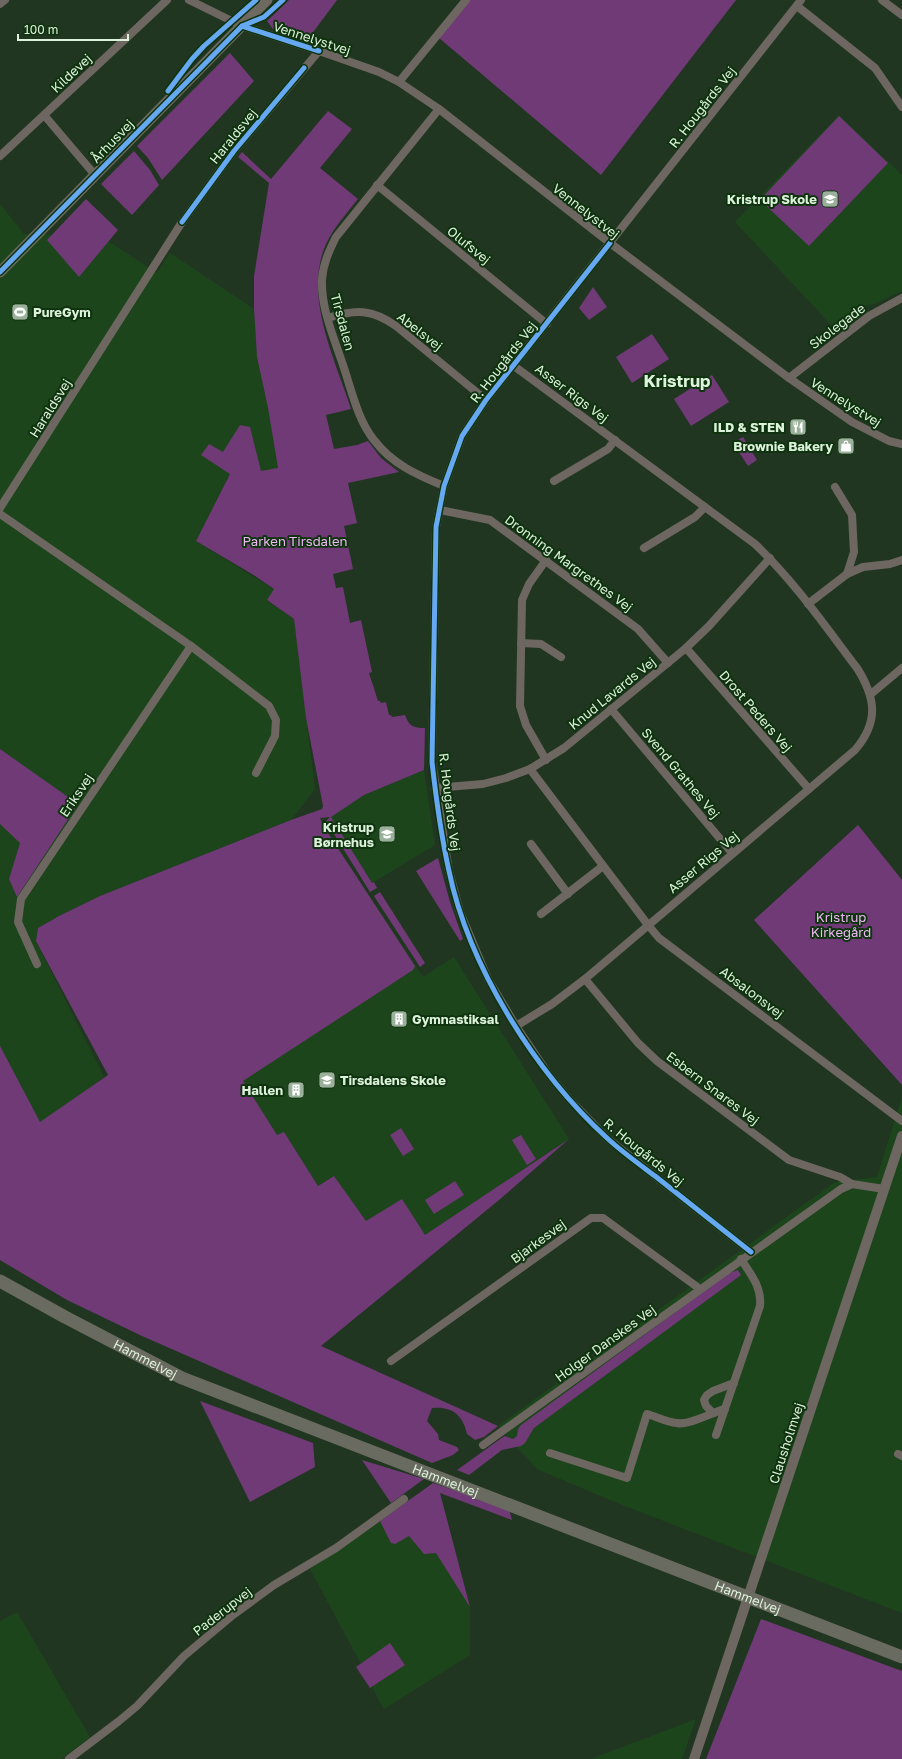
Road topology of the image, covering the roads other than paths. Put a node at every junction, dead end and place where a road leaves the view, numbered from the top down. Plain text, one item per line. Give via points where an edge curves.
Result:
1 (5, 0) edge
2 (166, 0) edge
3 (189, 0) edge
4 (267, 0) edge
5 (466, 0) edge
6 (882, 0) edge
7 (799, 3) edge
8 (0, 4) edge
9 (902, 15) edge
10 (242, 26) junction
11 (319, 51) junction
12 (399, 82) junction
13 (902, 107) edge
14 (439, 109) junction
15 (44, 115) junction
16 (0, 156) edge
17 (95, 175) junction
18 (377, 185) junction
19 (610, 243) junction
20 (0, 272) edge
21 (902, 298) edge
22 (328, 318) junction
23 (546, 324) junction
24 (514, 366) junction
25 (789, 378) junction
26 (486, 400) junction
27 (615, 440) junction
28 (902, 444) edge
29 (554, 481) dead end
30 (444, 486) junction
31 (835, 487) dead end
32 (705, 507) junction
33 (0, 508) edge
34 (440, 510) junction
35 (0, 514) edge
36 (644, 548) dead end
37 (770, 558) junction
38 (546, 560) junction
39 (902, 560) edge
40 (847, 574) junction
41 (808, 604) junction
42 (521, 643) junction
43 (191, 646) junction
44 (686, 648) junction
45 (561, 657) dead end
46 (668, 663) junction
47 (902, 668) edge
48 (871, 694) junction
49 (611, 709) junction
50 (546, 760) junction
51 (530, 770) junction
52 (256, 773) dead end
53 (435, 788) junction
54 (809, 789) junction
55 (531, 844) dead end
56 (732, 853) junction
57 (604, 866) junction
58 (568, 894) junction
59 (541, 914) dead end
60 (648, 925) junction
61 (36, 964) dead end
62 (585, 979) junction
63 (516, 1026) junction
64 (902, 1121) edge
65 (902, 1136) edge
66 (852, 1184) junction
67 (884, 1189) junction
68 (751, 1252) junction
69 (741, 1259) junction
70 (0, 1281) edge
71 (700, 1289) junction
72 (391, 1361) dead end
73 (734, 1383) junction
74 (725, 1409) junction
75 (712, 1412) junction
76 (716, 1435) dead end
77 (483, 1445) dead end
78 (550, 1453) dead end
79 (404, 1500) dead end
80 (749, 1598) junction
81 (902, 1657) edge
82 (69, 1759) edge
83 (694, 1759) edge

1 - 8 street
2 - 15 street, Kildevej
3 - 10 street, Vennelystvej
4 - 10 main road, Århusvej
5 - 12 street
6 - 9 street
7 - 13 street via 875,68
7 - 19 street, R. Hougårds Vej
10 - 11 street, Vennelystvej
10 - 17 main road, Århusvej
11 - 12 street, Vennelystvej via 379,72
11 - 33 street, Haraldsvej via 234,151 182,222
12 - 14 street, Vennelystvej
14 - 18 street, Tirsdalen
14 - 19 street, Vennelystvej
15 - 16 street, Kildevej
15 - 17 street
17 - 20 main road, Århusvej
18 - 22 street, Tirsdalen via 336,237 326,258 322,279
18 - 23 street, Olufsvej
19 - 23 street, R. Hougårds Vej
19 - 25 street, Vennelystvej
21 - 25 street, Skolegade via 869,316
22 - 26 street, Abelsvej via 358,311 383,317
22 - 30 street, Tirsdalen via 362,421 374,440 392,460 412,473
23 - 24 street, R. Hougårds Vej
24 - 26 street, R. Hougårds Vej
24 - 27 street, Asser Rigs Vej
25 - 28 street, Vennelystvej via 852,422 889,441
26 - 30 street, R. Hougårds Vej via 462,436
27 - 29 street via 608,449
27 - 32 street, Asser Rigs Vej
30 - 34 street, R. Hougårds Vej
31 - 40 street via 852,515 854,552
32 - 36 street via 695,518
32 - 37 street, Asser Rigs Vej
34 - 38 street, Dronning Margrethes Vej via 490,520
34 - 53 street, R. Hougårds Vej via 436,527 434,613 432,762
35 - 43 street
37 - 41 street, Asser Rigs Vej
37 - 44 street, Knud Lavards Vej
38 - 42 street via 529,584 522,600
38 - 46 street, Dronning Margrethes Vej via 638,629
39 - 40 street via 863,567
40 - 41 street
41 - 48 street, Asser Rigs Vej via 858,668
42 - 45 street via 541,644
42 - 50 street via 520,706 526,725
43 - 52 street via 269,706 276,720 275,736
43 - 61 street, Eriksvej via 21,899 18,922
44 - 46 street, Knud Lavards Vej
44 - 54 street, Drost Peders Vej
46 - 49 street, Knud Lavards Vej
47 - 48 street
48 - 54 street, Asser Rigs Vej via 872,718 863,740 855,750
49 - 50 street, Knud Lavards Vej
49 - 56 street, Svend Grathes Vej
50 - 51 street, Knud Lavards Vej
51 - 53 street, Knud Lavards Vej via 483,784
51 - 57 street, Absalonsvej
53 - 63 street, R. Hougårds Vej via 449,871 460,912 488,979
54 - 56 street, Asser Rigs Vej
55 - 58 street
56 - 60 street, Asser Rigs Vej
57 - 58 street
57 - 60 street, Absalonsvej
58 - 59 street
60 - 62 street, Asser Rigs Vej
60 - 64 street, Absalonsvej via 659,938
62 - 63 street, Asser Rigs Vej via 552,1004
62 - 66 street, Esbern Snares Vej via 656,1061 789,1160 840,1177
63 - 68 street, R. Hougårds Vej via 554,1081 608,1139
65 - 67 street, Clausholmvej
66 - 67 street
66 - 68 street, Holger Danskes Vej
67 - 80 street, Clausholmvej
68 - 69 street, Holger Danskes Vej
69 - 71 street, Holger Danskes Vej
69 - 73 street via 762,1295
70 - 80 highway, Hammelvej via 65,1318 182,1378
71 - 72 street, Bjarkesvej via 603,1218 591,1218
71 - 77 street, Holger Danskes Vej
73 - 74 street
73 - 75 street via 707,1395 704,1400
74 - 75 street
74 - 76 street
75 - 78 street via 691,1422 678,1424 647,1414 627,1478
79 - 82 street, Paderupvej via 233,1615 184,1656 120,1721
80 - 81 highway, Hammelvej
80 - 83 street, Clausholmvej

